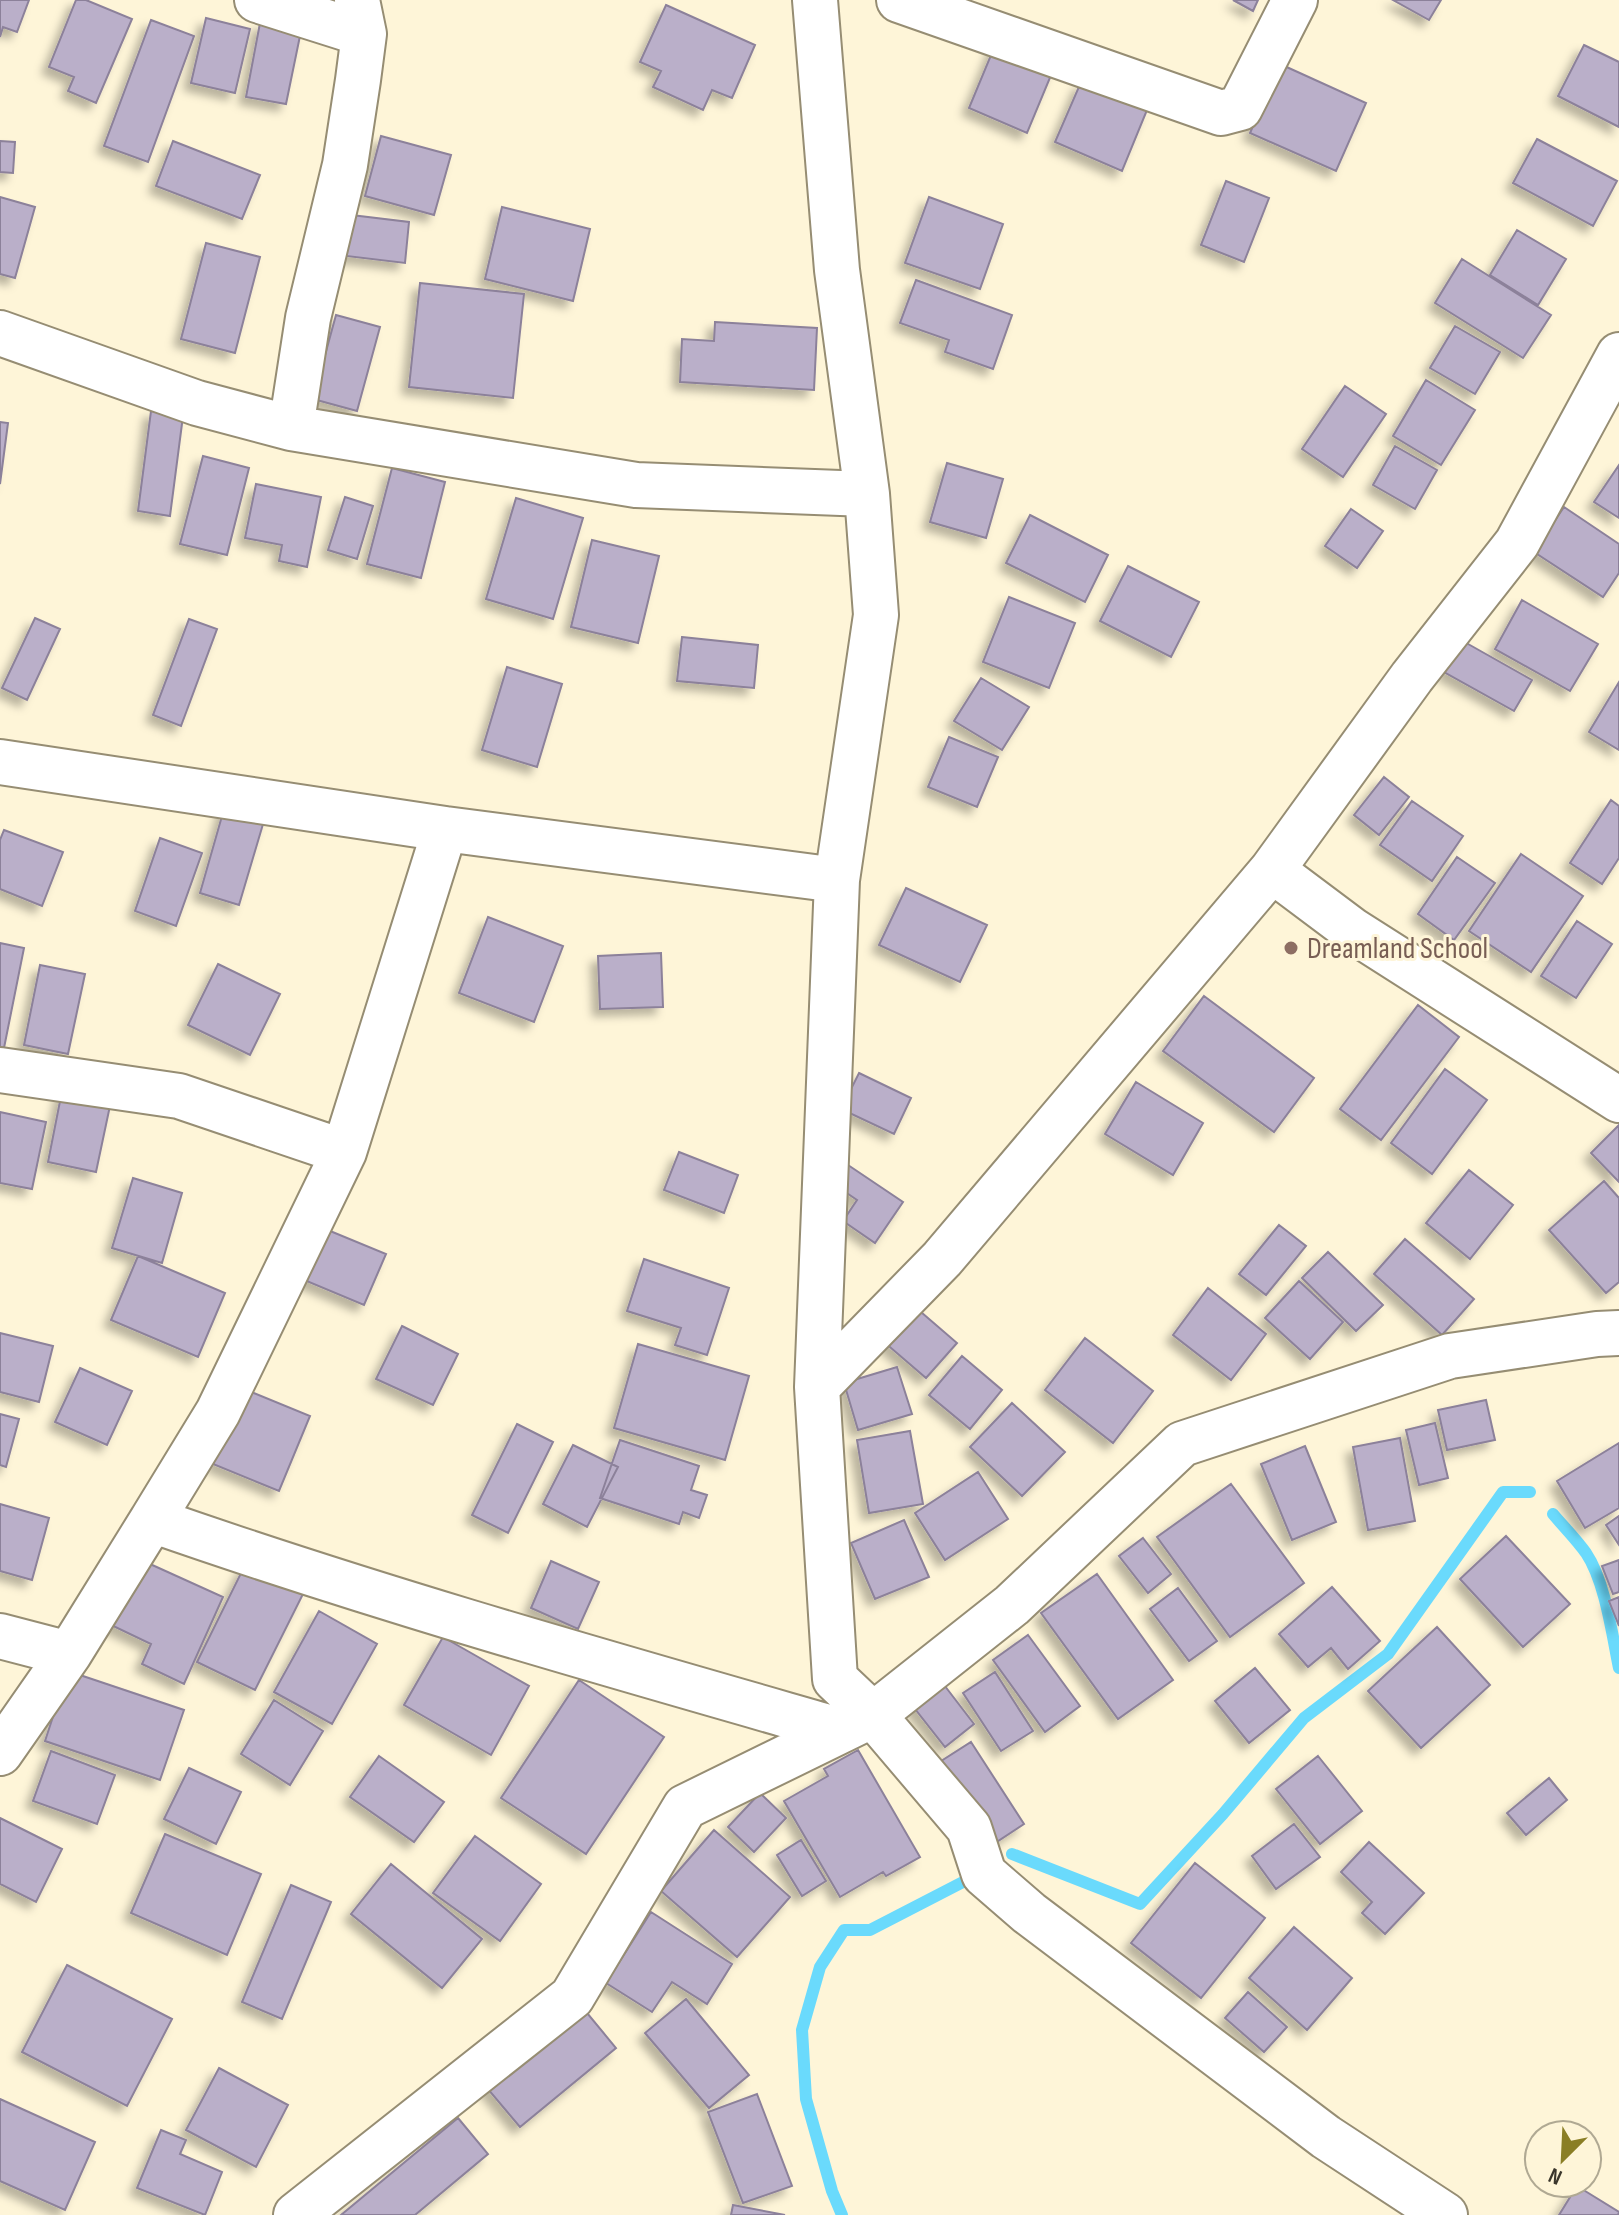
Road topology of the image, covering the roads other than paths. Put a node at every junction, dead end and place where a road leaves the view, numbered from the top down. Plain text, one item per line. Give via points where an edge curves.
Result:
1 (257, 0) edge
2 (815, 0) edge
3 (899, 0) edge
4 (1295, 0) edge
5 (360, 17) edge
6 (0, 333) edge
7 (1619, 355) edge
8 (291, 428) junction
9 (867, 494) junction
10 (0, 762) edge
11 (445, 829) junction
12 (1272, 870) junction
13 (837, 880) junction
14 (0, 1070) edge
15 (1619, 1100) edge
16 (344, 1152) junction
17 (1619, 1333) edge
18 (817, 1387) junction
19 (152, 1520) junction
20 (0, 1636) edge
21 (69, 1654) junction
22 (856, 1723) junction
23 (0, 1753) edge
24 (296, 2215) edge
25 (1445, 2215) edge

1 - 5 street
2 - 9 street via 837,270
3 - 4 street via 1221,113 1240,108
5 - 8 street via 345,165 308,318
6 - 8 street via 197,403
7 - 12 street via 1517,543
8 - 9 street via 636,485
9 - 13 street via 876,615
10 - 11 street
11 - 13 street
11 - 16 street
12 - 15 street via 1352,930
12 - 18 street via 942,1259
13 - 18 street
14 - 16 street via 179,1096
16 - 19 street via 218,1412
17 - 22 street via 1450,1356 1182,1444 1012,1605
18 - 22 street via 835,1679
19 - 21 street
19 - 22 street via 540,1644
20 - 21 street
21 - 23 street
22 - 24 street via 685,1807 572,1997
22 - 25 street via 969,1828 984,1874 1029,1913 1326,2137

